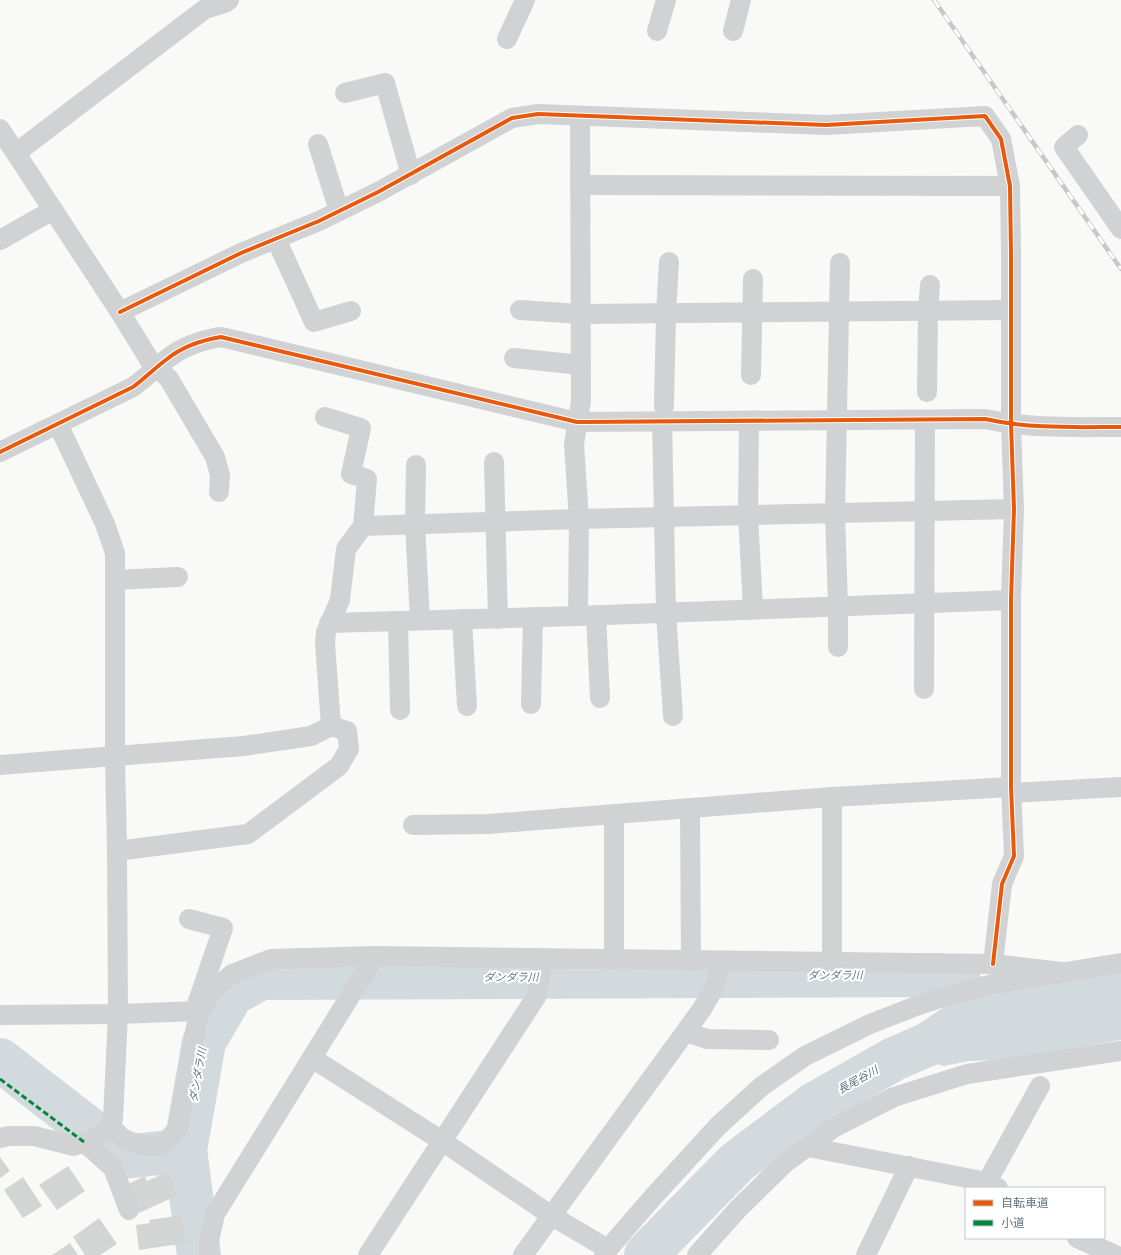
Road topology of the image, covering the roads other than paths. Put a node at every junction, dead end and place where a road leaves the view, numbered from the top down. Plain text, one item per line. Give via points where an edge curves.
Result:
1 (229, 0) edge
2 (525, 0) edge
3 (666, 0) edge
4 (741, 0) edge
5 (657, 31) dead end
6 (733, 31) dead end
7 (507, 39) dead end
8 (345, 93) dead end
9 (580, 116) junction
10 (0, 129) edge
11 (1078, 135) dead end
12 (318, 144) dead end
13 (16, 153) junction
14 (411, 175) junction
15 (580, 185) junction
16 (1010, 186) junction
17 (53, 210) junction
18 (339, 211) junction
19 (1121, 229) edge
20 (276, 239) junction
21 (0, 240) edge
22 (669, 262) dead end
23 (840, 263) dead end
24 (753, 279) dead end
25 (930, 285) dead end
26 (520, 310) dead end
27 (1011, 310) junction
28 (351, 311) dead end
29 (928, 311) junction
30 (120, 312) junction
31 (753, 312) junction
32 (840, 312) junction
33 (666, 313) junction
34 (580, 314) junction
35 (514, 358) dead end
36 (581, 365) junction
37 (155, 369) junction
38 (751, 375) dead end
39 (927, 392) dead end
40 (663, 413) junction
41 (325, 417) dead end
42 (836, 420) junction
43 (925, 420) junction
44 (750, 421) junction
45 (577, 422) junction
46 (58, 424) junction
47 (1011, 424) junction
48 (1121, 427) edge
49 (0, 452) edge
50 (494, 462) dead end
51 (416, 465) dead end
52 (219, 492) dead end
53 (1014, 509) junction
54 (924, 511) junction
55 (835, 513) junction
56 (748, 515) junction
57 (665, 517) junction
58 (579, 519) junction
59 (495, 521) junction
60 (415, 524) junction
61 (363, 526) junction
62 (178, 577) dead end
63 (115, 580) junction
64 (1011, 600) junction
65 (924, 603) junction
66 (838, 606) junction
67 (753, 610) junction
68 (666, 613) junction
69 (587, 616) junction
70 (533, 617) junction
71 (498, 618) junction
72 (462, 619) junction
73 (420, 620) junction
74 (398, 621) junction
75 (329, 623) junction
76 (838, 647) dead end
77 (924, 689) dead end
78 (600, 698) dead end
79 (531, 704) dead end
80 (467, 706) dead end
81 (400, 710) dead end
82 (673, 716) dead end
83 (331, 726) junction
84 (115, 756) junction
85 (0, 765) edge
86 (1121, 787) edge
87 (1011, 790) junction
88 (832, 797) junction
89 (690, 808) junction
90 (614, 814) junction
91 (413, 825) dead end
92 (117, 851) junction
93 (189, 919) dead end
94 (375, 956) junction
95 (614, 960) junction
96 (691, 960) junction
97 (832, 962) junction
98 (1121, 963) edge
99 (993, 964) junction
100 (541, 971) junction
101 (718, 972) junction
102 (1062, 972) junction
103 (197, 1011) junction
104 (118, 1014) junction
105 (0, 1015) edge
106 (686, 1032) junction
107 (769, 1040) dead end
108 (1121, 1051) edge
109 (312, 1058) junction
110 (1040, 1086) dead end
111 (99, 1134) junction
112 (0, 1138) edge
113 (442, 1141) junction
114 (808, 1147) junction
115 (909, 1166) junction
116 (992, 1185) edge
117 (129, 1210) dead end
118 (552, 1216) junction
119 (1079, 1239) edge
120 (606, 1252) edge
121 (209, 1255) edge
122 (368, 1255) edge
123 (523, 1255) edge
124 (697, 1255) edge
125 (866, 1255) edge
126 (1115, 1255) edge

1 - 13 street via 205,9
2 - 7 street
3 - 5 street
4 - 6 street
8 - 14 street via 385,83
9 - 14 street via 538,114 512,118
9 - 15 street
9 - 16 street via 826,125 985,116 1001,139
10 - 13 street
11 - 19 street via 1064,147
12 - 18 street
13 - 17 street
14 - 18 street
15 - 16 street
15 - 34 street
16 - 27 street
17 - 21 street
17 - 30 street
18 - 20 street
20 - 28 street via 314,322
20 - 30 street via 241,253
22 - 33 street
23 - 32 street
24 - 31 street
25 - 29 street
26 - 34 street
27 - 29 street
27 - 47 street
29 - 32 street
29 - 39 street
30 - 37 street
31 - 32 street
31 - 33 street
31 - 38 street
32 - 42 street
33 - 34 street
33 - 40 street
34 - 36 street
35 - 36 street
36 - 45 street via 581,401
37 - 45 street via 167,358 185,348 204,340 221,337
37 - 46 street via 133,386
37 - 52 street via 169,379 215,458 220,475
40 - 44 street
40 - 45 street
40 - 57 street
41 - 61 street via 361,428 350,474 367,479
42 - 43 street
42 - 44 street
42 - 55 street
43 - 47 street via 985,419
43 - 54 street
44 - 56 street
45 - 58 street via 574,444
46 - 49 street
46 - 63 street via 105,524 115,553
47 - 48 street via 1041,427
47 - 53 street
50 - 59 street
51 - 60 street
53 - 54 street
53 - 64 street
54 - 55 street
54 - 65 street
55 - 56 street
55 - 66 street
56 - 57 street
56 - 67 street
57 - 58 street
57 - 68 street
58 - 59 street
58 - 69 street
59 - 60 street
59 - 71 street
60 - 61 street
60 - 73 street
61 - 75 street via 346,549 340,600
62 - 63 street
63 - 84 street
64 - 65 street
64 - 87 street
65 - 66 street
65 - 77 street
66 - 67 street
66 - 76 street
67 - 68 street
68 - 69 street
68 - 82 street
69 - 70 street
69 - 78 street
70 - 71 street
70 - 79 street
71 - 72 street
72 - 73 street
72 - 80 street
73 - 74 street
74 - 75 street
74 - 81 street
75 - 83 street via 325,643
83 - 84 street via 311,736 244,746
83 - 92 street via 346,731 349,749 338,766 248,834
84 - 85 street
84 - 92 street
86 - 87 street
87 - 88 street
87 - 99 street via 1014,856 1002,884
88 - 89 street
88 - 97 street
89 - 90 street
89 - 96 street
90 - 91 street via 488,824
90 - 95 street
92 - 104 street
93 - 103 street via 223,928
94 - 100 street
94 - 103 street via 271,959 232,974 213,991
94 - 109 street
95 - 96 street
95 - 100 street
96 - 101 street
97 - 99 street
97 - 101 street
98 - 102 street
99 - 102 street
100 - 113 street via 536,996
101 - 106 street via 702,1009
102 - 120 street via 993,984 916,1006 870,1024 805,1056 762,1086 718,1126
103 - 104 street
103 - 111 street via 178,1127 170,1139 160,1145 148,1145
104 - 105 street
104 - 111 street via 113,1119
106 - 107 street via 707,1039
106 - 118 street
108 - 114 street via 967,1074 894,1097 836,1127
109 - 113 street
109 - 121 street via 215,1214 209,1241
110 - 116 street
111 - 112 street via 74,1146 34,1136
111 - 117 street
113 - 118 street
113 - 122 street
114 - 115 street
114 - 124 street via 785,1163 738,1209
115 - 116 street
115 - 125 street
118 - 120 street
118 - 123 street
119 - 126 street

